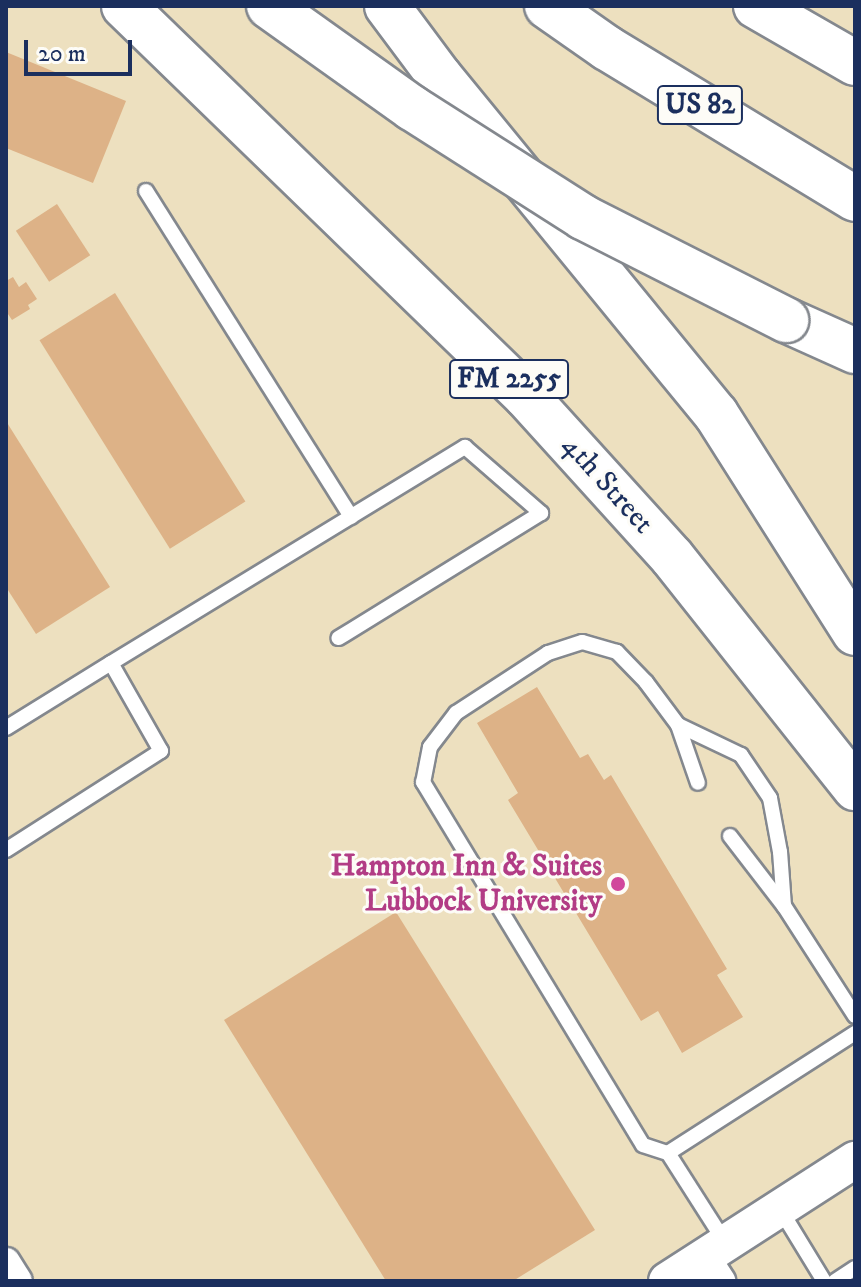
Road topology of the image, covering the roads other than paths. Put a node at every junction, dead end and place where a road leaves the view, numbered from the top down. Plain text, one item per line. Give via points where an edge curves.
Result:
1 (124, 6) edge
2 (269, 6) edge
3 (387, 6) edge
4 (547, 6) edge
5 (756, 6) edge
6 (855, 63) edge
7 (146, 191) dead end
8 (855, 199) edge
9 (855, 351) edge
10 (351, 517) junction
11 (855, 633) edge
12 (339, 638) dead end
13 (111, 663) junction
14 (678, 725) junction
15 (6, 728) edge
16 (698, 783) dead end
17 (855, 788) edge
18 (730, 836) dead end
19 (6, 850) edge
20 (784, 906) junction
21 (855, 1016) edge
22 (855, 1033) edge
23 (668, 1153) junction
24 (855, 1160) edge
25 (780, 1209) junction
26 (717, 1260) edge
27 (6, 1262) edge
28 (855, 1268) edge
29 (18, 1281) edge
30 (667, 1281) edge
31 (824, 1281) edge
32 (835, 1281) edge

1 - 17 main road, 4th Street / FM 2255 via 526,396 672,557
2 - 9 main road, bridge via 412,108 583,217
3 - 11 main road via 716,414
4 - 8 main road, US 82
5 - 6 main road
7 - 10 lane
10 - 12 lane via 465,447 541,513
10 - 13 lane
13 - 15 lane
13 - 19 lane via 161,751
14 - 16 lane
14 - 20 lane via 741,755 770,798
14 - 23 lane via 617,652 582,642 548,653 456,713 430,747 423,782 643,1145
18 - 20 lane
20 - 21 lane
22 - 23 lane
23 - 26 lane via 692,1192
24 - 25 street
25 - 26 street
25 - 31 lane
26 - 30 street
27 - 29 street
28 - 32 lane

